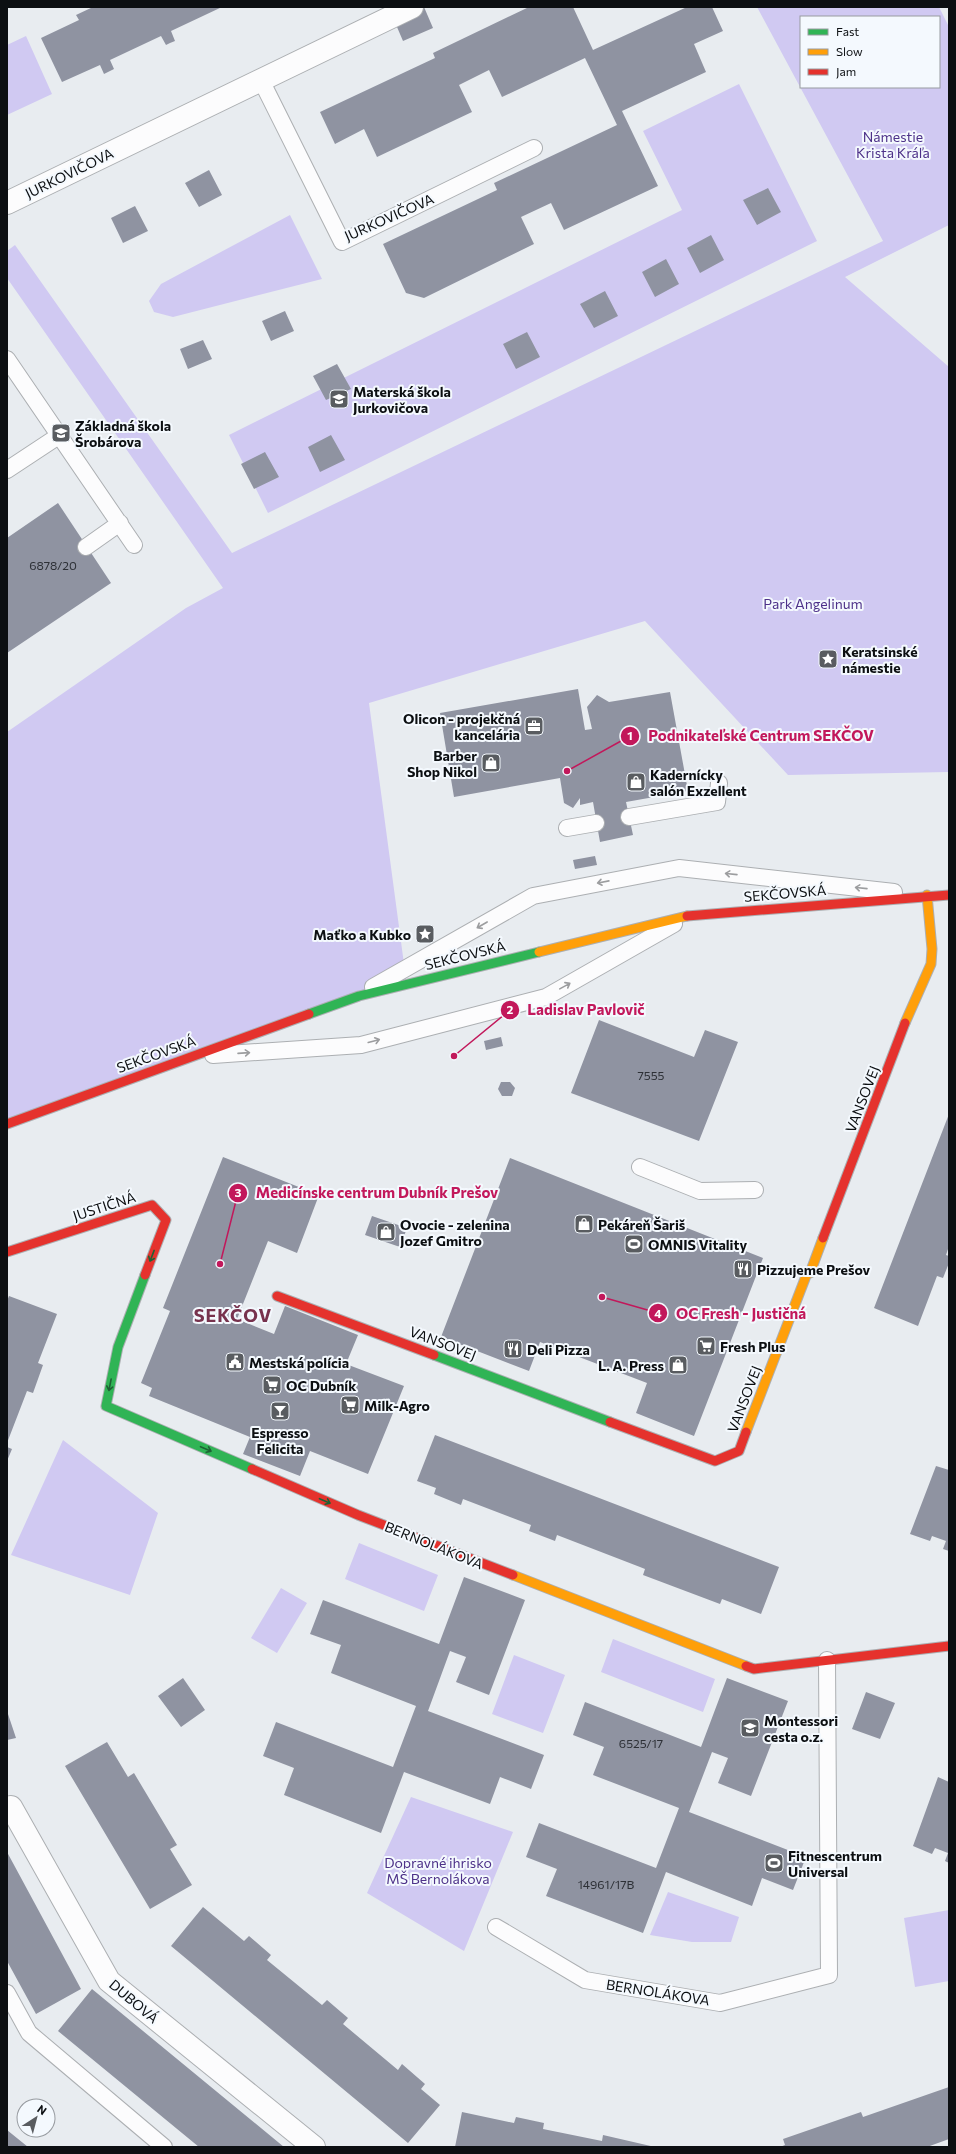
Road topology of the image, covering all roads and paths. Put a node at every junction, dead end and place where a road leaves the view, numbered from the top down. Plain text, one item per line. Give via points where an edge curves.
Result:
1 (412, 7) edge
2 (261, 80) junction
3 (534, 148) dead end
4 (7, 203) edge
5 (7, 359) edge
6 (60, 435) junction
7 (7, 470) edge
8 (120, 524) junction
9 (134, 545) dead end
10 (86, 547) dead end
11 (719, 783) dead end
12 (629, 817) dead end
13 (596, 823) dead end
14 (567, 828) dead end
15 (927, 895) junction
16 (949, 895) edge
17 (690, 915) junction
18 (359, 996) junction
19 (191, 1056) junction
20 (7, 1124) edge
21 (640, 1167) dead end
22 (755, 1190) dead end
23 (7, 1252) edge
24 (277, 1296) dead end
25 (118, 1347) joint
26 (949, 1646) edge
27 (827, 1660) junction
28 (11, 1807) dead end
29 (496, 1927) dead end
30 (7, 1993) edge
31 (164, 2147) edge
32 (314, 2147) edge

1 - 2 street, JURKOVIČOVA
2 - 3 lane, JURKOVIČOVA via 342,242
2 - 4 street, JURKOVIČOVA
5 - 6 lane
6 - 7 lane
6 - 8 lane
8 - 9 lane
8 - 10 lane
11 - 12 lane via 717,802
13 - 14 lane
15 - 16 street, SEKČOVSKÁ
15 - 17 street, SEKČOVSKÁ
15 -> 18 lane via 680,868 533,896
15 - 24 street, VANSOVEJ via 931,964 739,1451 715,1461
17 - 18 street, SEKČOVSKÁ
19 -> 17 lane via 361,1045 546,997
18 - 19 street, SEKČOVSKÁ
19 - 20 street, SEKČOVSKÁ
21 - 22 lane via 700,1191
23 -> 25 street, JUSTIČNÁ via 152,1205 166,1220
25 -> 27 street, BERNOLÁKOVA via 106,1406 358,1515 754,1669
26 - 27 street, BERNOLÁKOVA
27 - 29 lane, BERNOLÁKOVA via 829,1975 720,2003 585,1980
28 - 32 street, DUBOVÁ via 108,1981
30 - 31 lane via 29,2033

